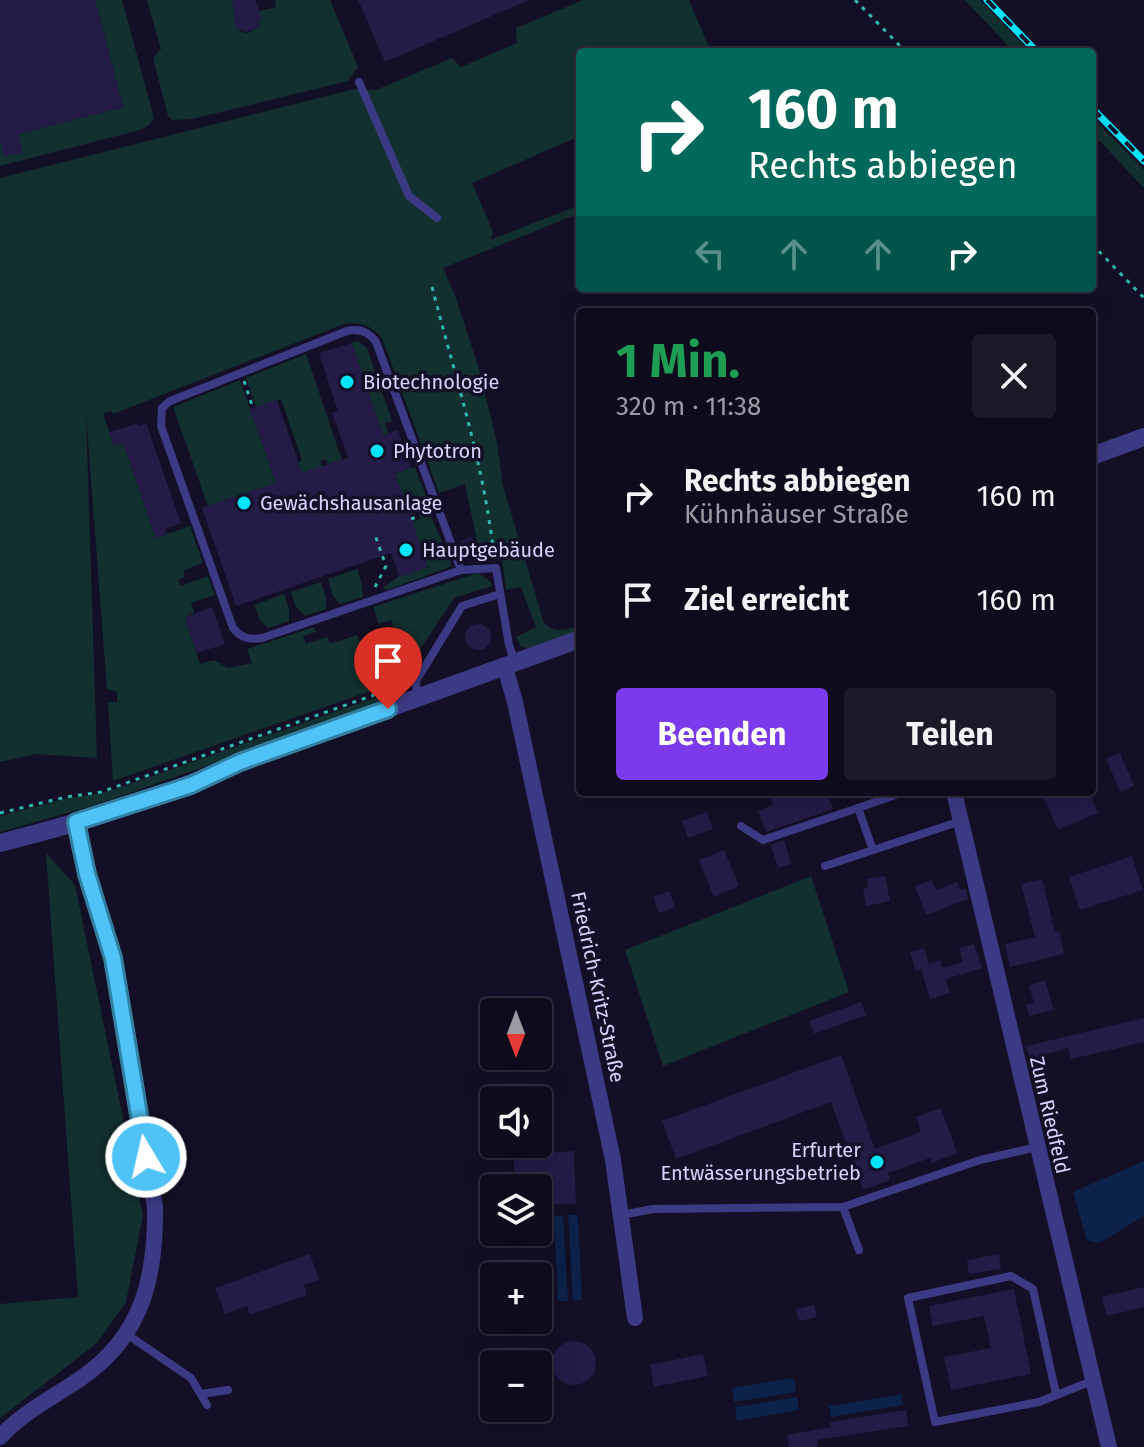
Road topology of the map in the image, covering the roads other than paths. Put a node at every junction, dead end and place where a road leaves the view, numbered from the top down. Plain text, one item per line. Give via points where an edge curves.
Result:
1 (359, 82) dead end
2 (437, 218) dead end
3 (1144, 437) edge
4 (1096, 455) edge
5 (461, 570) junction
6 (500, 594) junction
7 (576, 640) edge
8 (510, 665) junction
9 (417, 699) junction
10 (892, 796) edge
11 (955, 796) edge
12 (858, 808) junction
13 (961, 821) junction
14 (76, 822) junction
15 (741, 826) dead end
16 (0, 843) edge
17 (873, 850) junction
18 (825, 866) dead end
19 (1037, 1147) junction
20 (843, 1207) junction
21 (621, 1215) junction
22 (859, 1250) dead end
23 (635, 1318) dead end
24 (125, 1333) junction
25 (1094, 1371) junction
26 (228, 1390) dead end
27 (201, 1394) junction
28 (1056, 1394) junction
29 (207, 1405) dead end
30 (0, 1437) edge
31 (1109, 1447) edge

1 - 2 lane via 409,196
3 - 4 street
5 - 5 lane via 262,638 240,635 233,628 161,426 162,408 347,331 372,337
5 - 6 lane via 496,568
6 - 8 lane
6 - 9 lane via 462,606 416,681
7 - 8 street
8 - 9 street
8 - 21 street, Friedrich-Kritz-Straße
9 - 14 street via 240,762 191,785
10 - 12 lane
11 - 13 street, Zum Riedfeld
12 - 15 lane via 763,840
12 - 17 lane
13 - 17 lane
13 - 19 street, Zum Riedfeld
14 - 16 street
14 - 24 street via 113,958 155,1207 150,1283
17 - 18 lane
19 - 20 lane via 980,1160
19 - 25 street, Zum Riedfeld
20 - 21 lane via 653,1209
20 - 22 lane
21 - 23 street, Friedrich-Kritz-Straße
24 - 27 lane via 191,1378
24 - 30 street via 104,1360 14,1421
25 - 28 lane
25 - 31 street, Zum Riedfeld
26 - 27 lane
27 - 29 lane
28 - 28 lane via 935,1422 908,1298 1011,1276 1033,1289

